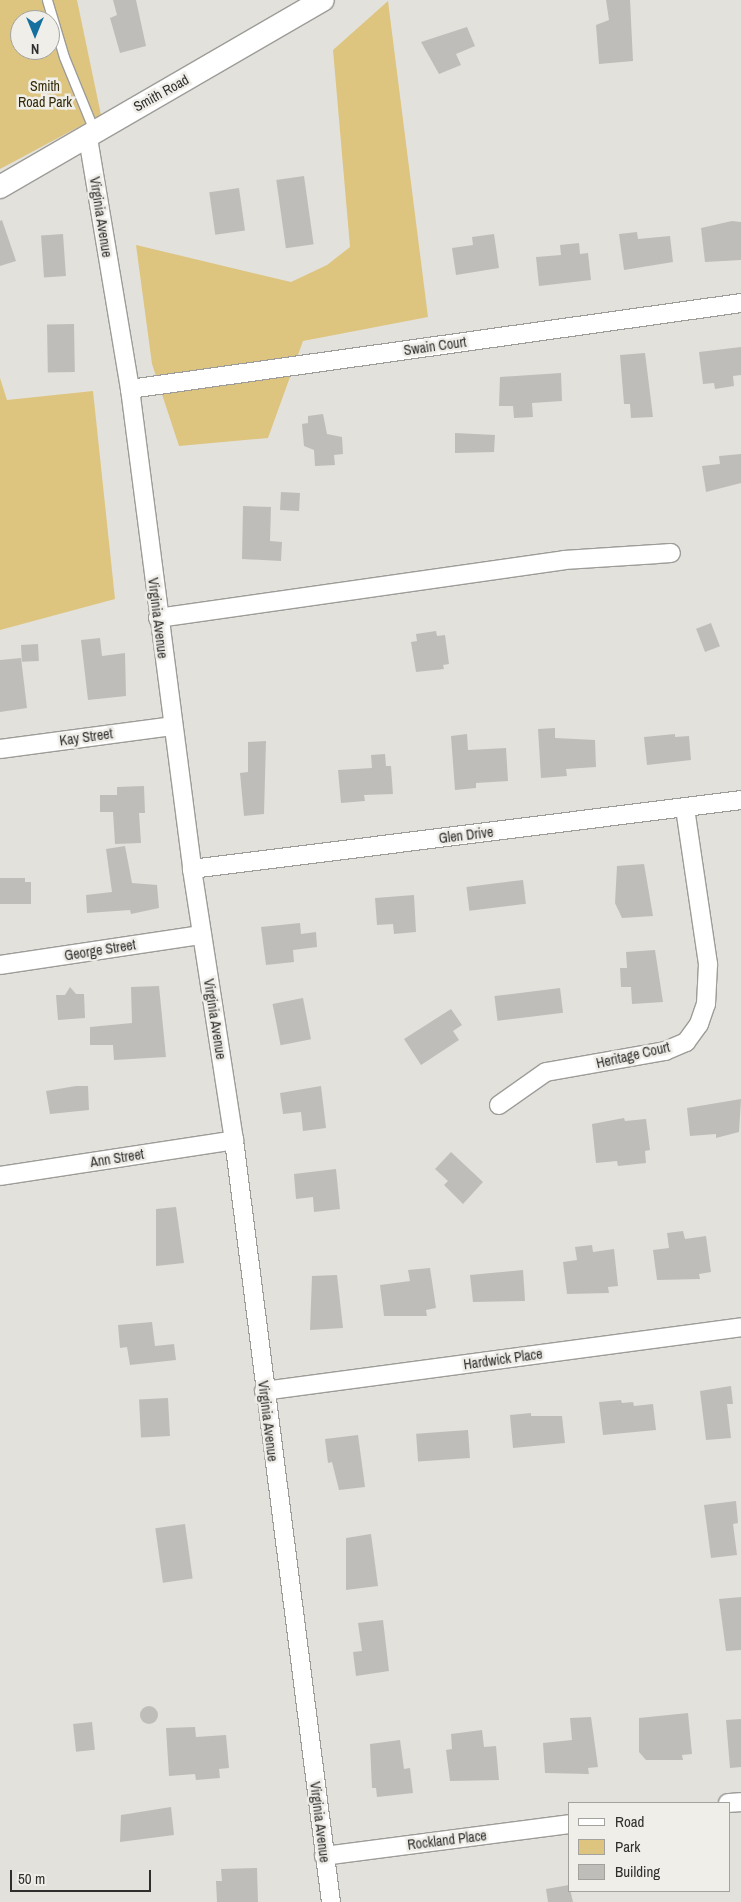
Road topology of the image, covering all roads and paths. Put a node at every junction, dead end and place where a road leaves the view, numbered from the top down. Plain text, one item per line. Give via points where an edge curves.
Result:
1 (47, 0) edge
2 (322, 0) edge
3 (92, 136) junction
4 (0, 187) edge
5 (741, 303) edge
6 (130, 389) junction
7 (671, 553) dead end
8 (158, 618) junction
9 (172, 726) junction
10 (0, 749) edge
11 (741, 800) edge
12 (685, 808) junction
13 (192, 869) junction
14 (201, 934) junction
15 (0, 965) edge
16 (499, 1105) dead end
17 (234, 1140) junction
18 (0, 1176) edge
19 (741, 1327) edge
20 (264, 1391) junction
21 (568, 1824) edge
22 (324, 1856) junction
23 (331, 1902) edge

1 - 3 lane
2 - 3 street, Smith Road
3 - 4 street, Smith Road
3 - 6 street, Virginia Avenue
5 - 6 street, Swain Court
6 - 8 street, Virginia Avenue
7 - 8 street via 564,560
8 - 9 street, Virginia Avenue
9 - 10 street, Kay Street
9 - 13 street, Virginia Avenue
11 - 12 street, Glen Drive
12 - 13 street, Glen Drive
12 - 16 street, Heritage Court via 708,964 706,1004 699,1024 686,1042 665,1051 546,1072
13 - 14 street, Virginia Avenue
14 - 15 street, George Street
14 - 17 street, Virginia Avenue
17 - 18 street, Ann Street
17 - 20 street, Virginia Avenue
19 - 20 street, Hardwick Place
20 - 22 street, Virginia Avenue
21 - 22 street, Rockland Place
22 - 23 street, Virginia Avenue

